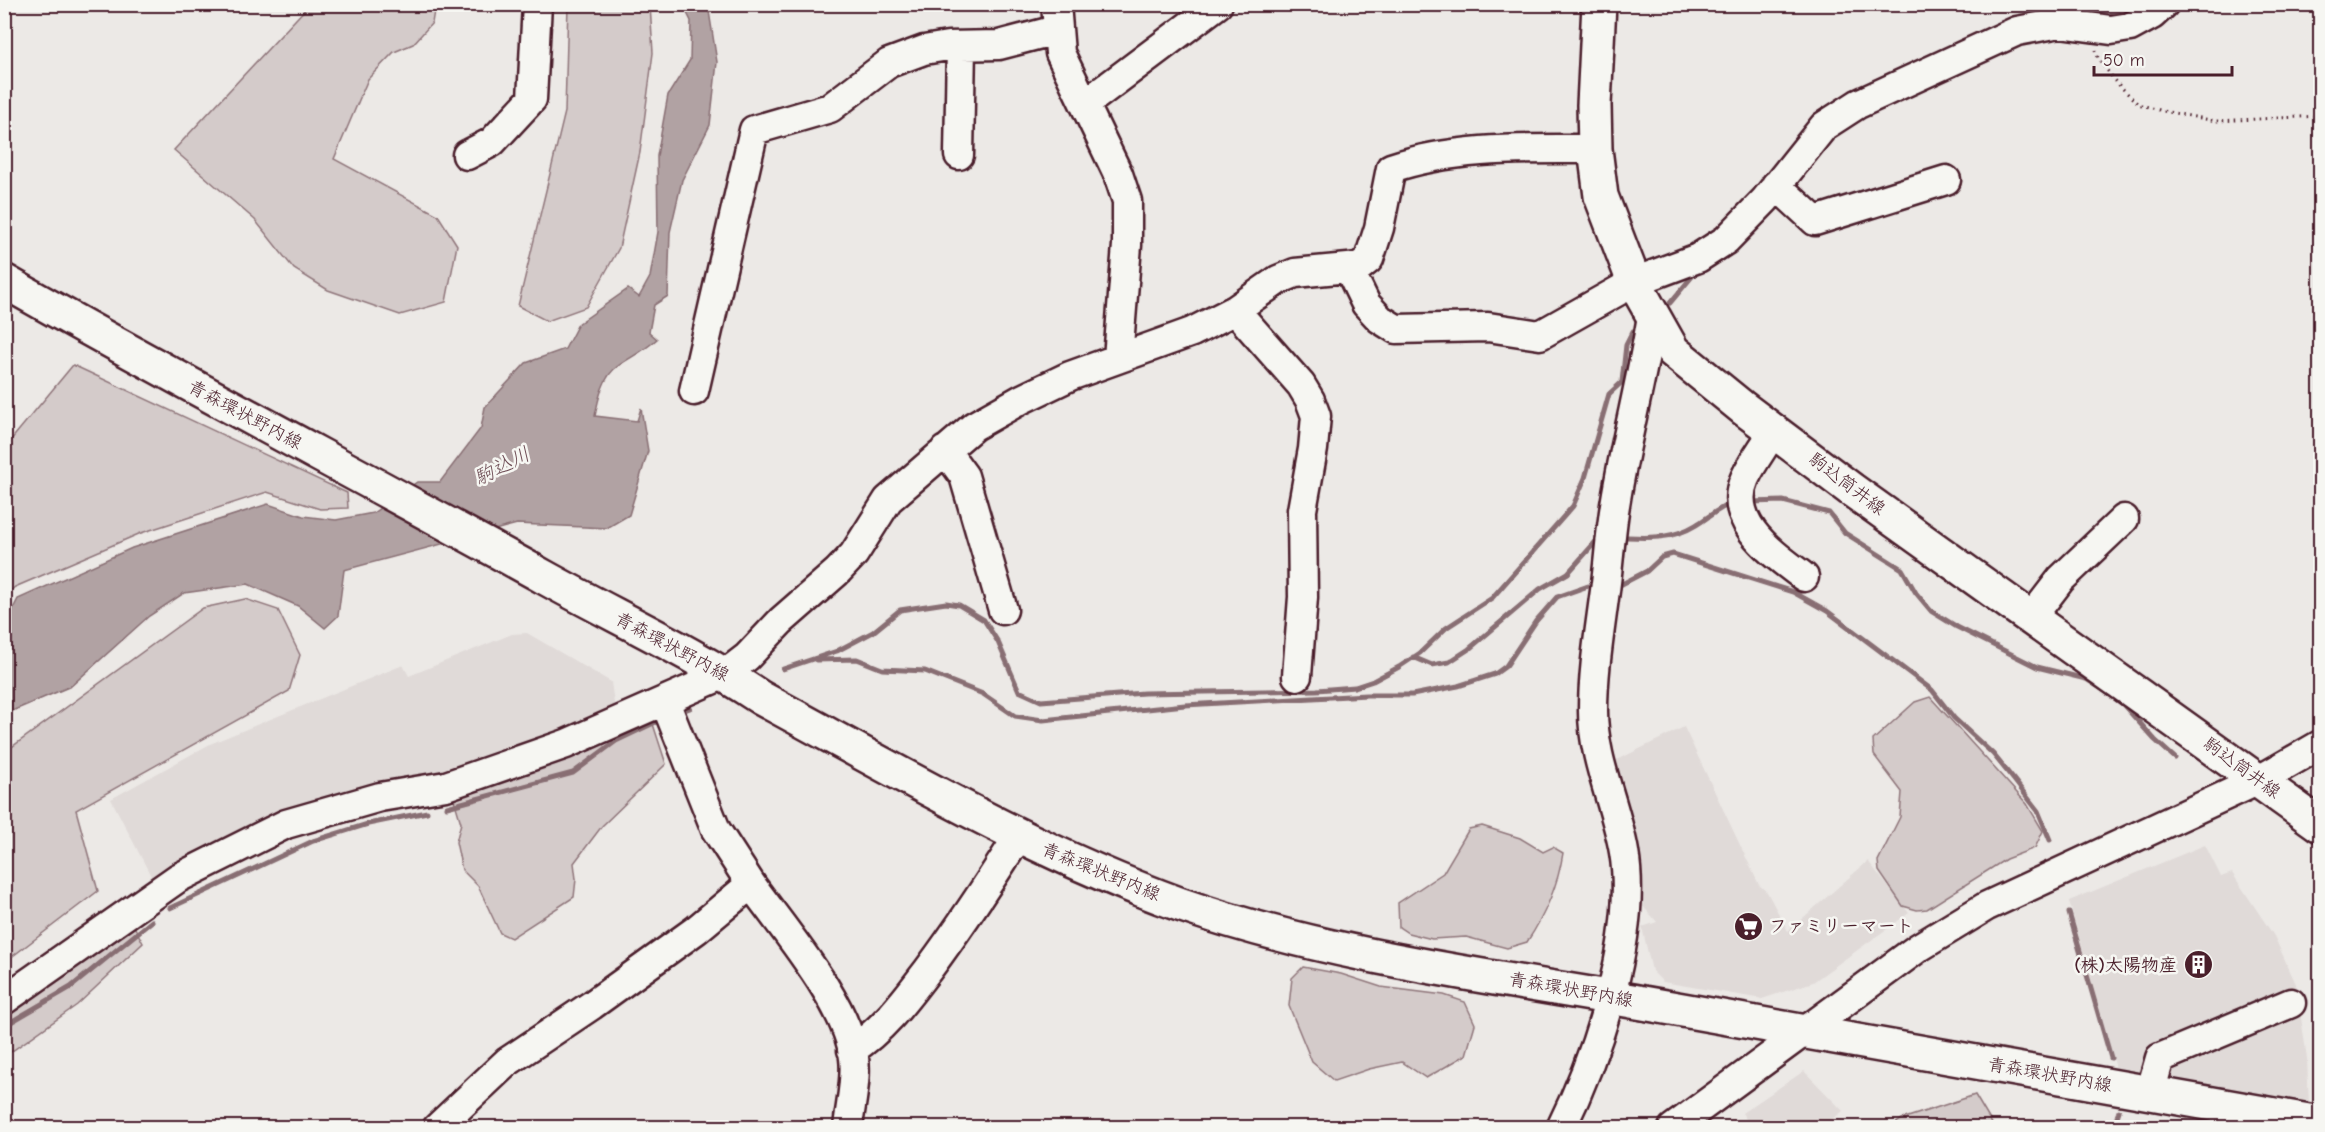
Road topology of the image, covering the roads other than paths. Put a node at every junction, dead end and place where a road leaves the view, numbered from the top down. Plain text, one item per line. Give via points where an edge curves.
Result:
1 (537, 4) edge
2 (1218, 4) edge
3 (1599, 4) edge
4 (2164, 4) edge
5 (1056, 17) edge
6 (961, 46) junction
7 (1085, 104) junction
8 (1595, 149) junction
9 (467, 155) dead end
10 (959, 155) dead end
11 (1946, 180) dead end
12 (1776, 185) junction
13 (1349, 269) junction
14 (1634, 282) junction
15 (8, 289) edge
16 (1235, 310) junction
17 (1652, 316) junction
18 (1118, 358) junction
19 (694, 391) dead end
20 (1774, 430) junction
21 (945, 450) junction
22 (2124, 519) dead end
23 (1804, 577) dead end
24 (1003, 609) dead end
25 (2031, 618) junction
26 (725, 674) junction
27 (1297, 676) dead end
28 (665, 702) junction
29 (2320, 745) edge
30 (2320, 768) edge
31 (2259, 780) junction
32 (2320, 825) edge
33 (1018, 837) junction
34 (751, 884) junction
35 (1610, 997) junction
36 (4, 1000) edge
37 (2291, 1003) dead end
38 (1800, 1033) junction
39 (852, 1050) junction
40 (2150, 1093) junction
41 (2320, 1123) edge
42 (437, 1128) edge
43 (848, 1128) edge
44 (1561, 1128) edge
45 (1673, 1128) edge

1 - 9 street via 532,99 492,142
2 - 7 street
3 - 8 main road, 駒込筒井線
4 - 12 street via 2130,27 2111,30 2060,23 2017,31 1858,104 1824,126
5 - 6 street via 999,45
5 - 7 street via 1060,53
6 - 10 street
6 - 19 street via 924,50 890,63 830,108 754,130
7 - 18 street via 1127,201
8 - 13 street via 1497,148 1411,161 1391,168 1369,259
8 - 14 main road, 駒込筒井線 via 1600,196
11 - 12 street via 1815,221
12 - 14 street via 1726,240 1698,258
13 - 14 street via 1366,304 1396,329 1488,327 1540,335
13 - 16 street via 1295,273
14 - 17 main road, 駒込筒井線
15 - 26 main road, 青森環状野内線
16 - 18 street via 1192,332
16 - 27 street via 1301,385 1316,416 1302,510 1303,597
17 - 20 main road, 駒込筒井線 via 1673,351
17 - 35 street via 1616,500 1596,662 1595,738 1624,852 1626,884 1624,932
18 - 21 street via 1022,399 974,426
20 - 23 street via 1745,479 1742,504 1750,528
20 - 25 main road, 駒込筒井線
21 - 24 street via 964,476
21 - 26 street via 888,500 854,554 837,572
22 - 25 street via 2061,579
25 - 31 main road, 駒込筒井線
26 - 28 street
26 - 33 main road, 青森環状野内線 via 761,698
28 - 34 street via 716,830
28 - 36 street via 566,744 446,786 380,797 286,824 178,878
29 - 31 street
30 - 31 street
31 - 32 main road, 駒込筒井線
31 - 38 street via 1987,906 1918,948
33 - 35 main road, 青森環状野内線 via 1180,904 1246,924 1348,949
33 - 39 street via 964,922 896,1012
34 - 39 street via 836,1008 846,1025
34 - 42 street via 696,930 507,1062
35 - 38 main road, 青森環状野内線
35 - 44 street
37 - 40 street via 2160,1058
38 - 40 main road, 青森環状野内線
38 - 45 street
39 - 43 street via 855,1059
40 - 41 main road, 青森環状野内線

